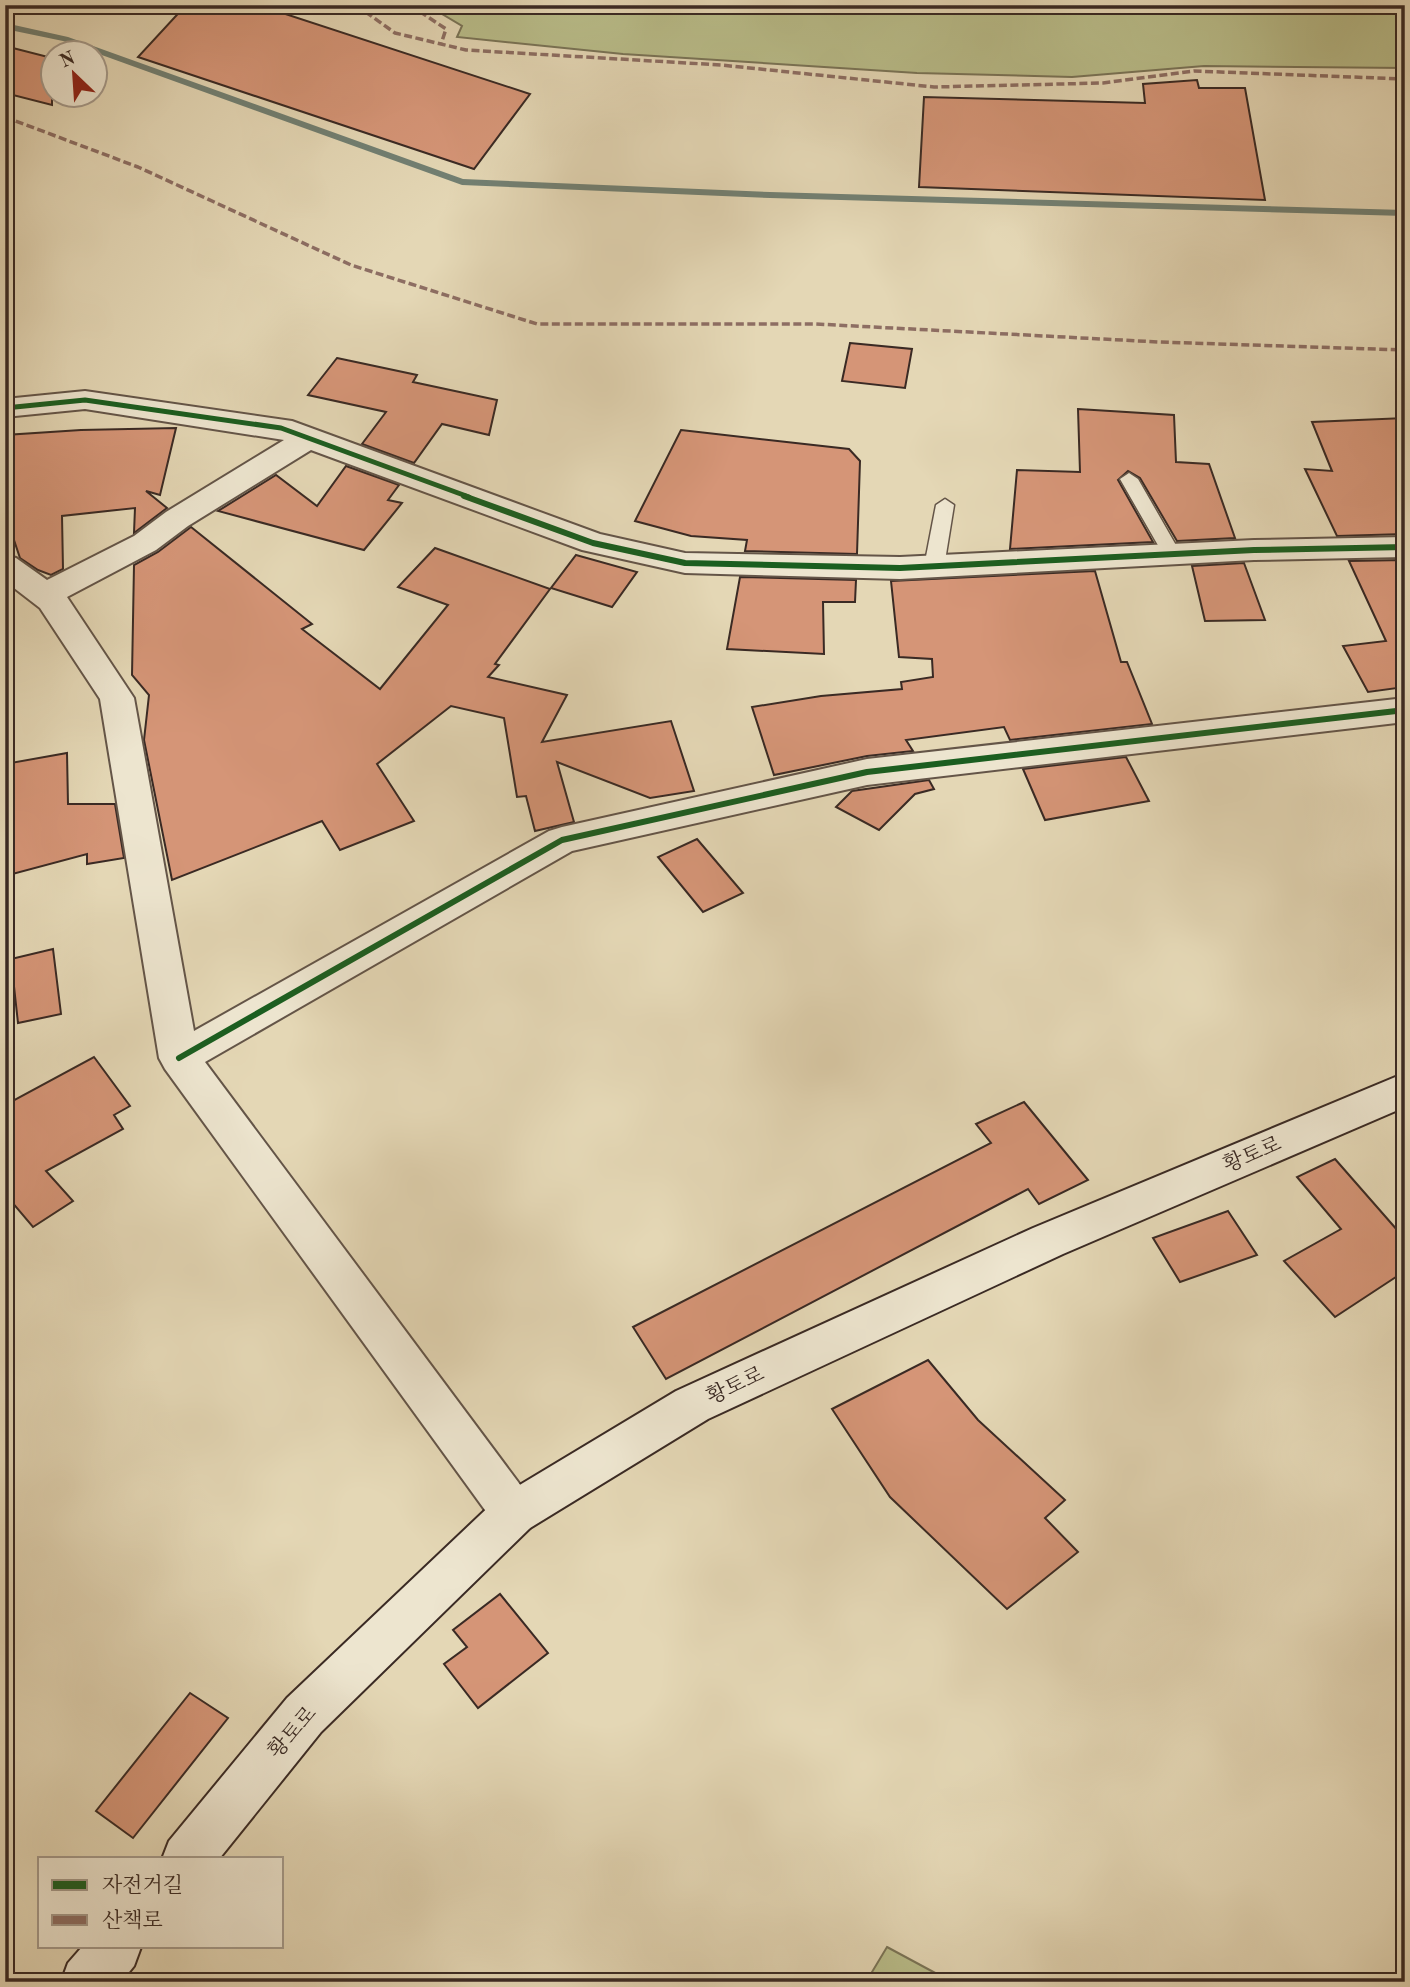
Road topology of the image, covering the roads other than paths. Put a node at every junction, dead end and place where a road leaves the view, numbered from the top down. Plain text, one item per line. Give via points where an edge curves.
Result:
1 (5, 408) edge
2 (309, 438) junction
3 (1129, 479) dead end
4 (945, 505) dead end
5 (1405, 547) edge
6 (1172, 554) junction
7 (5, 565) edge
8 (934, 567) junction
9 (45, 595) junction
10 (1405, 710) edge
11 (178, 1058) junction
12 (1405, 1089) edge
13 (514, 1513) junction
14 (189, 1857) edge
15 (114, 1948) edge
16 (87, 1982) edge

1 - 2 street via 85,400 281,428
2 - 8 street via 593,543 685,564
2 - 9 street via 145,543
3 - 6 lane
4 - 8 lane
5 - 6 street
6 - 8 street
7 - 9 street
9 - 11 street via 117,698
10 - 11 street via 867,772 562,840
11 - 13 street
12 - 13 street, 황토로 via 1048,1241 692,1405
13 - 14 street, 황토로 via 304,1715
15 - 16 street

